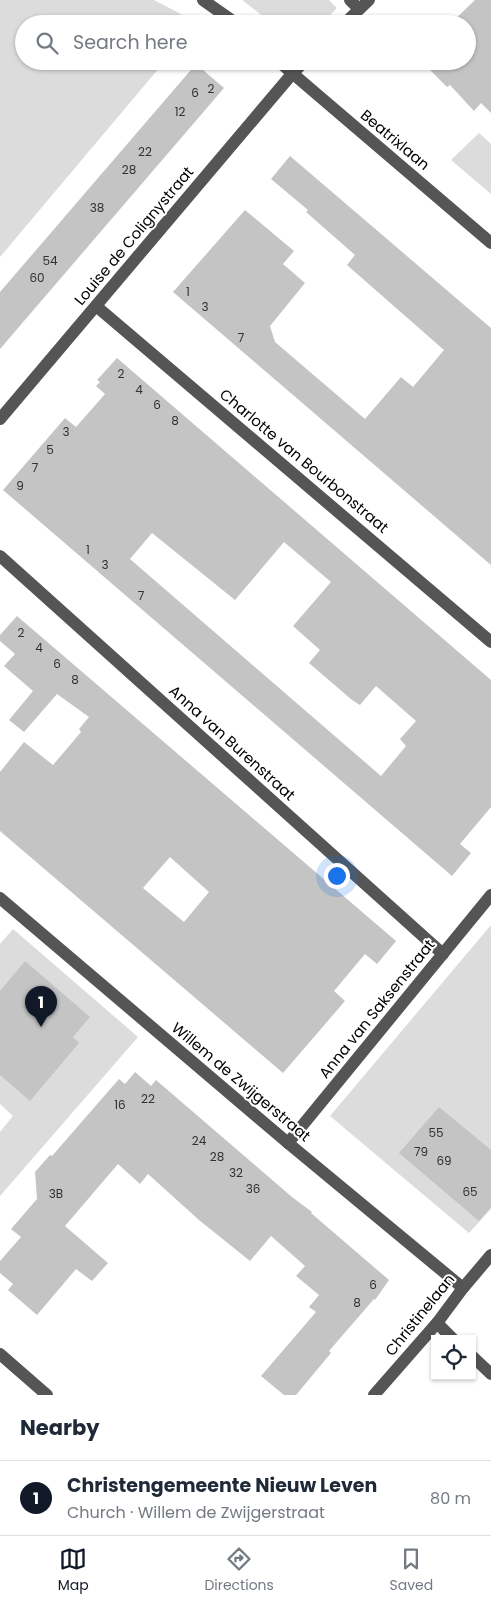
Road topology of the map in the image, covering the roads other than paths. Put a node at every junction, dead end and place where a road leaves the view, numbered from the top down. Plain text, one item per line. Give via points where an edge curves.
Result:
1 (203, 0) edge
2 (369, 0) edge
3 (354, 5) edge
4 (224, 15) edge
5 (288, 70) edge
6 (296, 70) edge
7 (292, 74) junction
8 (491, 243) edge
9 (96, 306) junction
10 (0, 419) edge
11 (0, 556) edge
12 (491, 642) edge
13 (491, 895) edge
14 (0, 898) edge
15 (443, 954) junction
16 (288, 1144) junction
17 (491, 1256) edge
18 (463, 1288) junction
19 (437, 1323) junction
20 (450, 1335) edge
21 (0, 1354) edge
22 (476, 1360) edge
23 (491, 1374) edge
24 (48, 1395) edge
25 (374, 1395) edge

1 - 4 street
2 - 3 street
5 - 7 street, Beatrixlaan
6 - 7 street, Louise de Colignystraat
7 - 8 street, Beatrixlaan
7 - 9 street, Louise de Colignystraat
9 - 10 street, Louise de Colignystraat
9 - 12 street, Charlotte van Bourbonstraat
11 - 15 street, Anna van Burenstraat
13 - 15 street, Anna van Saksenstraat
14 - 16 street, Willem de Zwijgerstraat
15 - 16 street, Anna van Saksenstraat
16 - 18 street, Willem de Zwijgerstraat
17 - 18 street, Christinelaan
18 - 19 street, Christinelaan
19 - 20 street
19 - 25 street, Christinelaan
21 - 24 street
22 - 23 street

